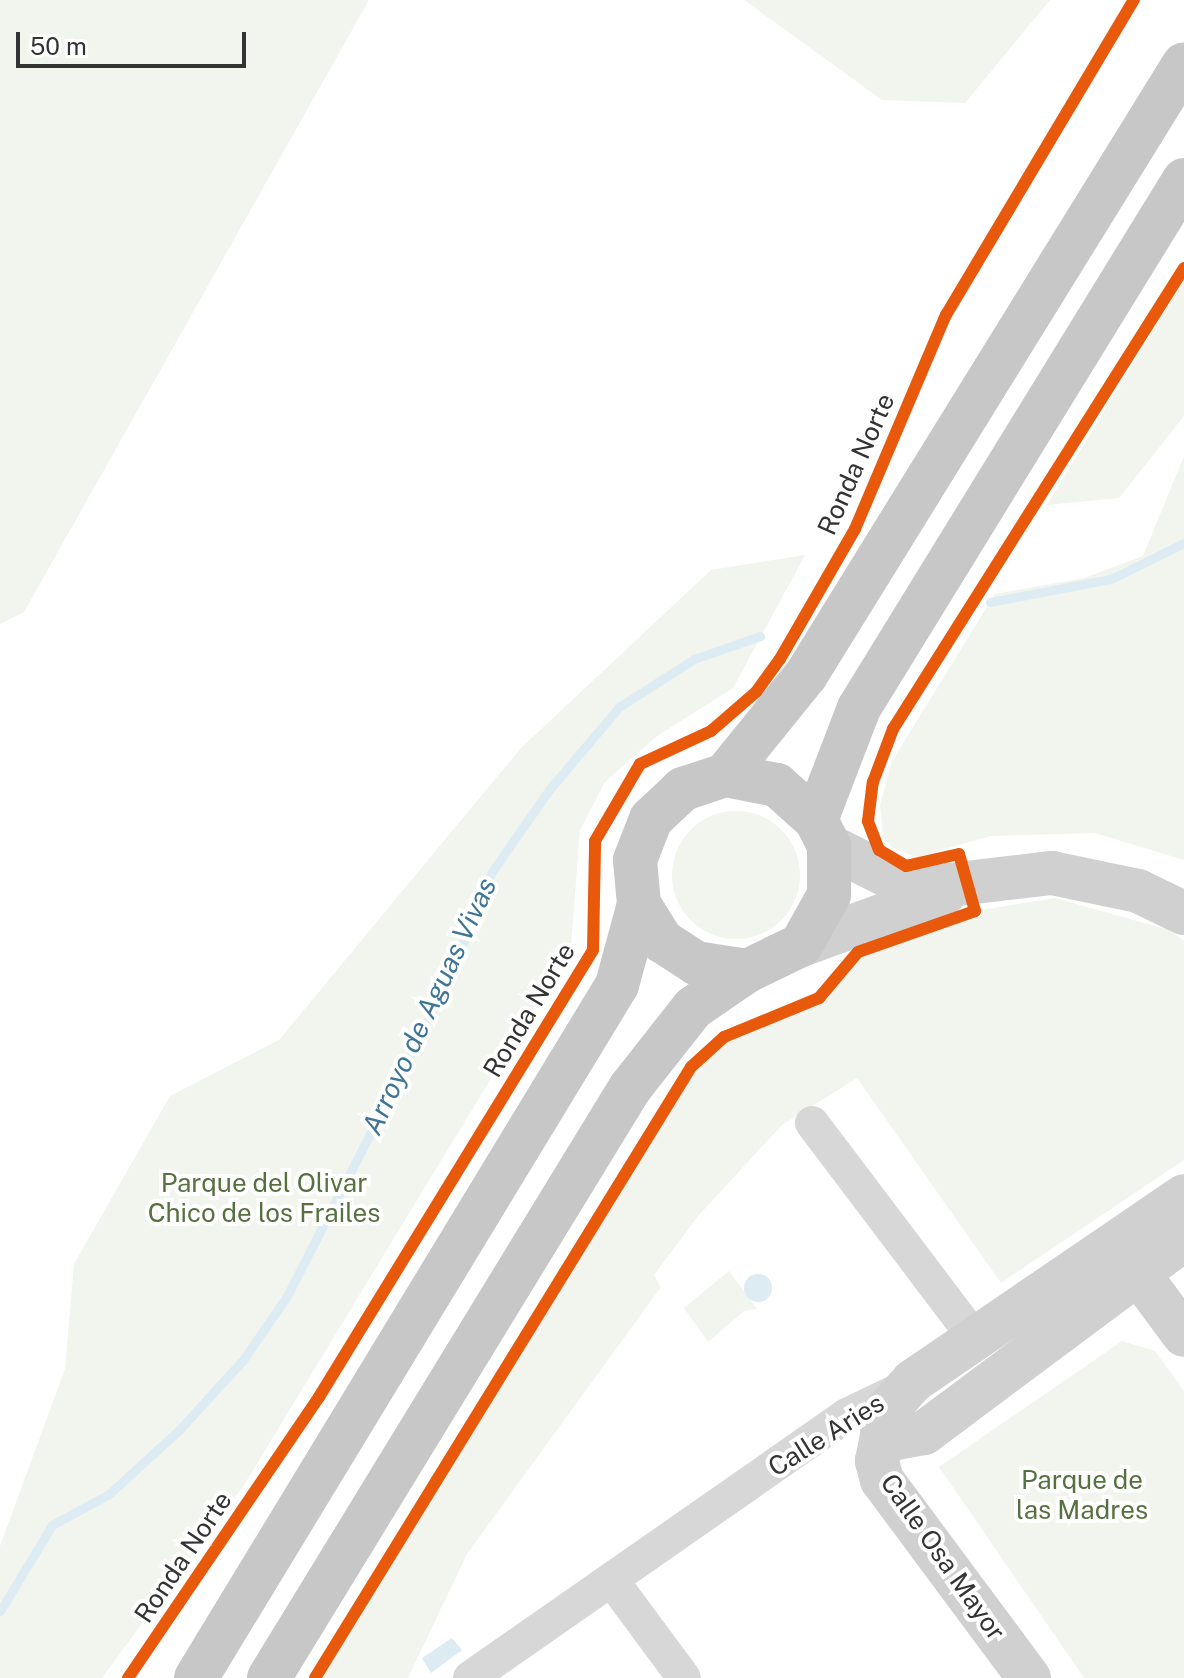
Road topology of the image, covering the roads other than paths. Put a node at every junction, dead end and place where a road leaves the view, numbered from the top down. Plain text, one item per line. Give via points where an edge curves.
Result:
1 (1184, 64) edge
2 (1184, 180) edge
3 (725, 775) junction
4 (823, 833) junction
5 (967, 885) junction
6 (639, 904) junction
7 (1184, 913) edge
8 (801, 945) junction
9 (747, 971) junction
10 (812, 1123) dead end
11 (1184, 1196) edge
12 (1184, 1239) edge
13 (1124, 1261) junction
14 (1184, 1335) edge
15 (974, 1337) junction
16 (903, 1388) junction
17 (882, 1430) junction
18 (613, 1582) junction
19 (1025, 1676) edge
20 (196, 1678) edge
21 (269, 1678) edge
22 (470, 1678) edge
23 (684, 1678) edge

1 - 3 highway via 806,675
2 - 4 highway via 859,708
3 - 4 highway via 777,785
3 - 6 highway via 683,789 651,819 635,860
4 - 5 main road via 915,889
4 - 8 highway via 829,895
5 - 7 main road via 1052,873 1138,891
5 - 8 main road
6 - 9 highway via 662,941 696,963
6 - 20 highway via 617,985
8 - 9 highway
9 - 21 highway via 693,1008 630,1088
10 - 15 street
11 - 13 main road, Calle Aries
12 - 13 main road, Calle Aries
13 - 14 main road
13 - 15 main road, Calle Aries
13 - 17 main road, Calle Aries via 924,1433 896,1438
15 - 16 main road, Calle Aries
16 - 17 main road, Calle Osa Mayor
16 - 18 street, Calle Aries via 847,1415
17 - 19 main road, Calle Osa Mayor via 882,1480
18 - 22 street, Calle Aries
18 - 23 street

